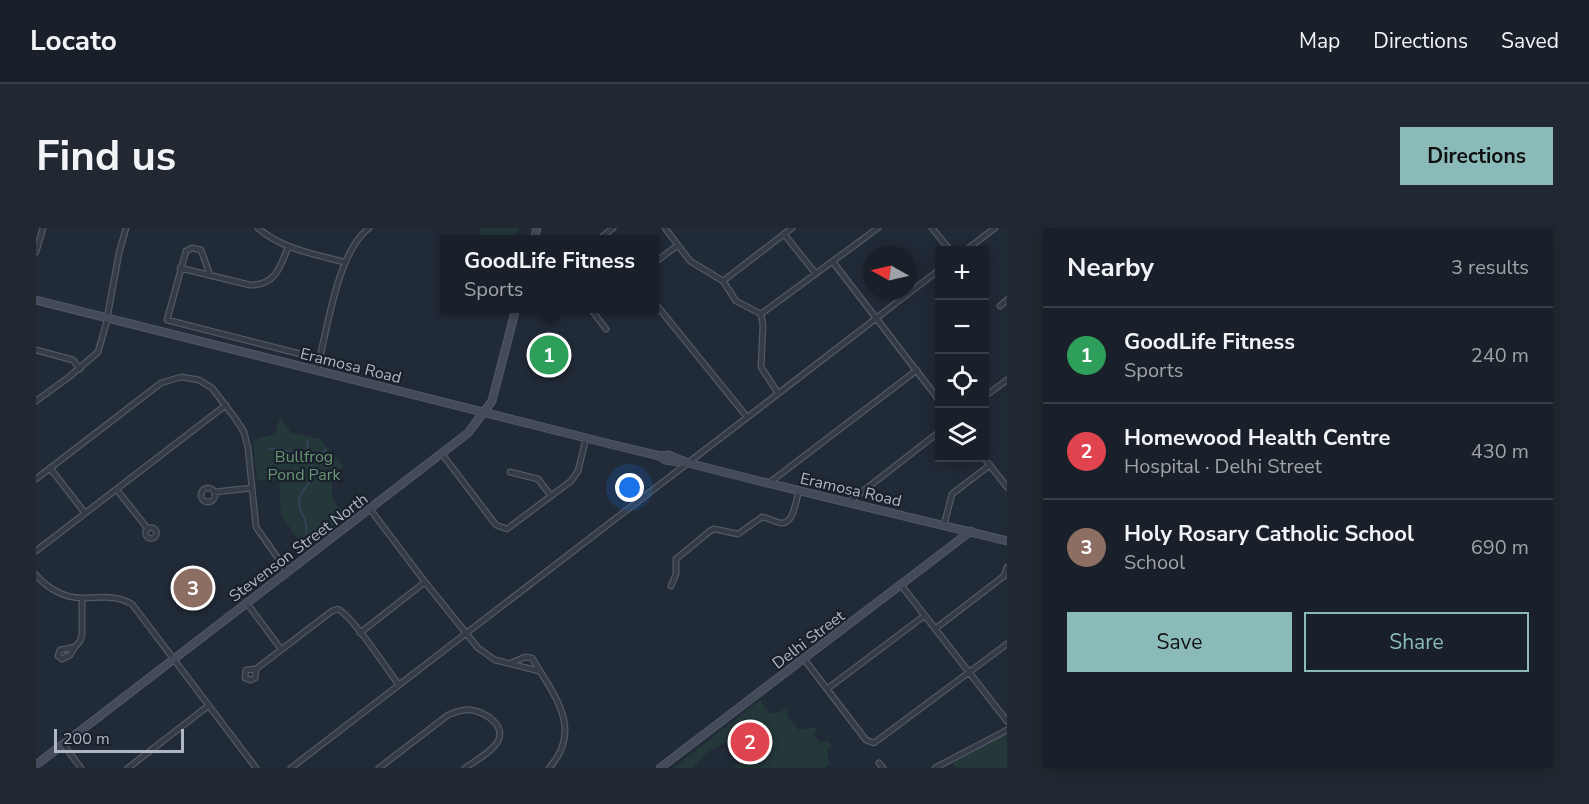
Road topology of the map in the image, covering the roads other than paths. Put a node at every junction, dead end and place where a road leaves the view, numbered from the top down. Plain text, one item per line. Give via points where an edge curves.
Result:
1 (43, 228) edge
2 (126, 228) edge
3 (258, 228) edge
4 (369, 228) edge
5 (665, 228) edge
6 (792, 228) edge
7 (878, 228) edge
8 (932, 228) edge
9 (995, 228) edge
10 (784, 234) junction
11 (678, 245) junction
12 (947, 246) edge
13 (971, 246) edge
14 (288, 247) junction
15 (36, 252) edge
16 (659, 259) edge
17 (344, 262) junction
18 (833, 262) junction
19 (180, 268) junction
20 (935, 273) edge
21 (816, 274) junction
22 (210, 275) junction
23 (723, 281) junction
24 (36, 300) edge
25 (1007, 300) edge
26 (1000, 306) dead end
27 (659, 308) edge
28 (515, 313) edge
29 (595, 313) edge
30 (761, 315) junction
31 (107, 317) junction
32 (876, 318) junction
33 (606, 329) dead end
34 (36, 350) edge
35 (320, 359) junction
36 (80, 369) junction
37 (317, 370) junction
38 (917, 370) junction
39 (1007, 380) edge
40 (778, 393) junction
41 (989, 393) edge
42 (935, 395) edge
43 (36, 401) edge
44 (226, 405) junction
45 (486, 411) junction
46 (747, 417) junction
47 (935, 435) edge
48 (586, 438) junction
49 (442, 454) junction
50 (987, 462) edge
51 (688, 463) junction
52 (990, 465) junction
53 (50, 468) junction
54 (510, 472) dead end
55 (36, 479) edge
56 (769, 483) junction
57 (1007, 487) edge
58 (251, 488) junction
59 (117, 490) junction
60 (799, 490) junction
61 (215, 492) dead end
62 (551, 496) junction
63 (849, 502) junction
64 (370, 509) junction
65 (85, 513) junction
66 (944, 525) junction
67 (148, 529) dead end
68 (971, 531) junction
69 (1005, 539) edge
70 (36, 551) edge
71 (1007, 567) edge
72 (287, 571) junction
73 (36, 575) edge
74 (425, 582) junction
75 (901, 585) junction
76 (671, 586) dead end
77 (82, 598) junction
78 (246, 602) junction
79 (924, 616) junction
80 (934, 629) junction
81 (360, 633) junction
82 (466, 634) junction
83 (1007, 644) edge
84 (75, 647) dead end
85 (281, 649) junction
86 (173, 659) junction
87 (804, 659) junction
88 (511, 663) junction
89 (256, 669) dead end
90 (539, 671) junction
91 (969, 673) junction
92 (399, 685) junction
93 (827, 689) junction
94 (208, 706) junction
95 (1007, 721) edge
96 (1007, 730) edge
97 (63, 744) junction
98 (36, 765) edge
99 (81, 768) edge
100 (128, 768) edge
101 (255, 768) edge
102 (291, 768) edge
103 (379, 768) edge
104 (465, 768) edge
105 (549, 768) edge
106 (660, 768) edge
107 (935, 768) edge

1 - 15 street
2 - 31 street
3 - 14 street
4 - 17 street
5 - 11 street
6 - 10 street
7 - 18 street
8 - 12 street
9 - 13 street
10 - 21 street
10 - 23 street
11 - 16 street
11 - 23 street via 690,261
14 - 17 street
14 - 22 street via 276,275 266,283 250,285
17 - 35 street
18 - 21 street
18 - 32 street
19 - 22 street
19 - 22 street via 186,251 196,248 203,254
19 - 35 street via 167,321
20 - 32 street
21 - 30 street
23 - 30 street via 736,301
24 - 31 main road, Eramosa Road
25 - 26 street
27 - 46 street
28 - 45 main road, Stevenson Street North
29 - 33 street
30 - 40 street via 761,367
31 - 36 street via 98,352
31 - 37 main road, Eramosa Road
32 - 38 street
32 - 40 street
34 - 36 street via 73,360
35 - 37 street
36 - 43 street
37 - 45 main road, Eramosa Road
38 - 42 street
38 - 56 street
39 - 41 street
40 - 46 street
44 - 53 street via 199,380 168,380
44 - 58 street via 244,432
44 - 59 street
45 - 48 main road, Eramosa Road
45 - 49 main road, Stevenson Street North via 468,433
46 - 51 street
47 - 63 street
48 - 51 main road, Eramosa Road via 668,455
48 - 62 street via 576,474
49 - 62 street via 502,529 511,527
49 - 64 main road, Stevenson Street North
50 - 52 street
51 - 56 main road, Eramosa Road
51 - 82 street
52 - 57 street
52 - 66 street via 952,494
53 - 55 street
53 - 65 street
54 - 62 street via 538,479
56 - 60 main road, Eramosa Road
58 - 61 street
58 - 72 street via 255,527
59 - 65 street
59 - 67 street
60 - 63 main road, Eramosa Road
60 - 76 street via 788,522 762,517 738,534 710,531 676,559
63 - 66 main road, Eramosa Road
64 - 72 main road, Stevenson Street North
64 - 74 street
65 - 70 street
66 - 68 main road, Eramosa Road
68 - 69 main road, Eramosa Road
68 - 75 main road, Delhi Street
71 - 80 street via 1004,576
72 - 78 main road, Stevenson Street North
73 - 77 street via 55,590
74 - 81 street
74 - 82 street
75 - 79 street
75 - 87 main road, Delhi Street
77 - 84 street via 82,635
77 - 86 street via 115,597 132,604
78 - 85 street
78 - 86 main road, Stevenson Street North
79 - 80 street
79 - 93 street
80 - 91 street
81 - 85 street via 338,609
81 - 92 street
82 - 88 street via 495,660
82 - 92 street
83 - 91 street
85 - 89 street
86 - 94 street
86 - 97 main road, Stevenson Street North
87 - 93 street
87 - 106 main road, Delhi Street
88 - 90 street
88 - 90 street via 529,656
90 - 105 street via 564,716 566,731 558,759
91 - 93 street via 871,743
91 - 95 street
92 - 102 street
94 - 100 street
94 - 101 street
96 - 107 street
97 - 98 main road, Stevenson Street North
97 - 99 street
103 - 104 street via 448,715 469,710 488,716 496,723 500,736 493,747

